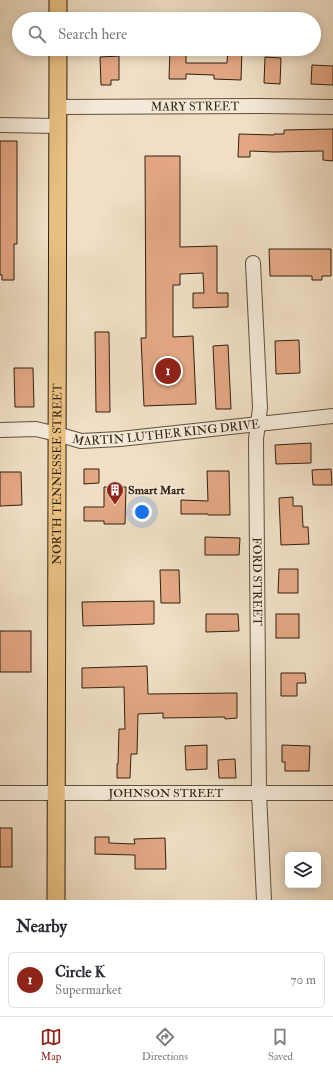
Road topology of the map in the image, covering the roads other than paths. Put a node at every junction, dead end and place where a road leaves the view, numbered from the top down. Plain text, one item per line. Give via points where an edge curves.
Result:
1 (58, 0) edge
2 (58, 12) edge
3 (58, 56) edge
4 (58, 107) junction
5 (333, 107) edge
6 (0, 125) edge
7 (58, 126) junction
8 (253, 264) dead end
9 (333, 416) edge
10 (258, 424) junction
11 (0, 430) edge
12 (57, 434) junction
13 (0, 793) edge
14 (56, 793) junction
15 (259, 793) junction
16 (333, 793) edge
17 (56, 900) edge
18 (264, 900) edge

1 - 2 main road
3 - 4 main road, NORTH TENNESSEE STREET
4 - 5 street, MARY STREET
4 - 7 main road, NORTH TENNESSEE STREET
6 - 7 street
7 - 12 main road, NORTH TENNESSEE STREET
8 - 10 street, FORD STREET via 260,408
9 - 10 street, MARTIN LUTHER KING DRIVE
10 - 12 street, MARTIN LUTHER KING DRIVE via 82,441
10 - 15 street, FORD STREET via 256,439
11 - 12 street, MARTIN LUTHER KING DRIVE via 36,429
12 - 14 main road, NORTH TENNESSEE STREET
13 - 14 street, JOHNSON STREET
14 - 15 street, JOHNSON STREET
14 - 17 main road, NORTH TENNESSEE STREET
15 - 16 street, JOHNSON STREET
15 - 18 street, FORD STREET

